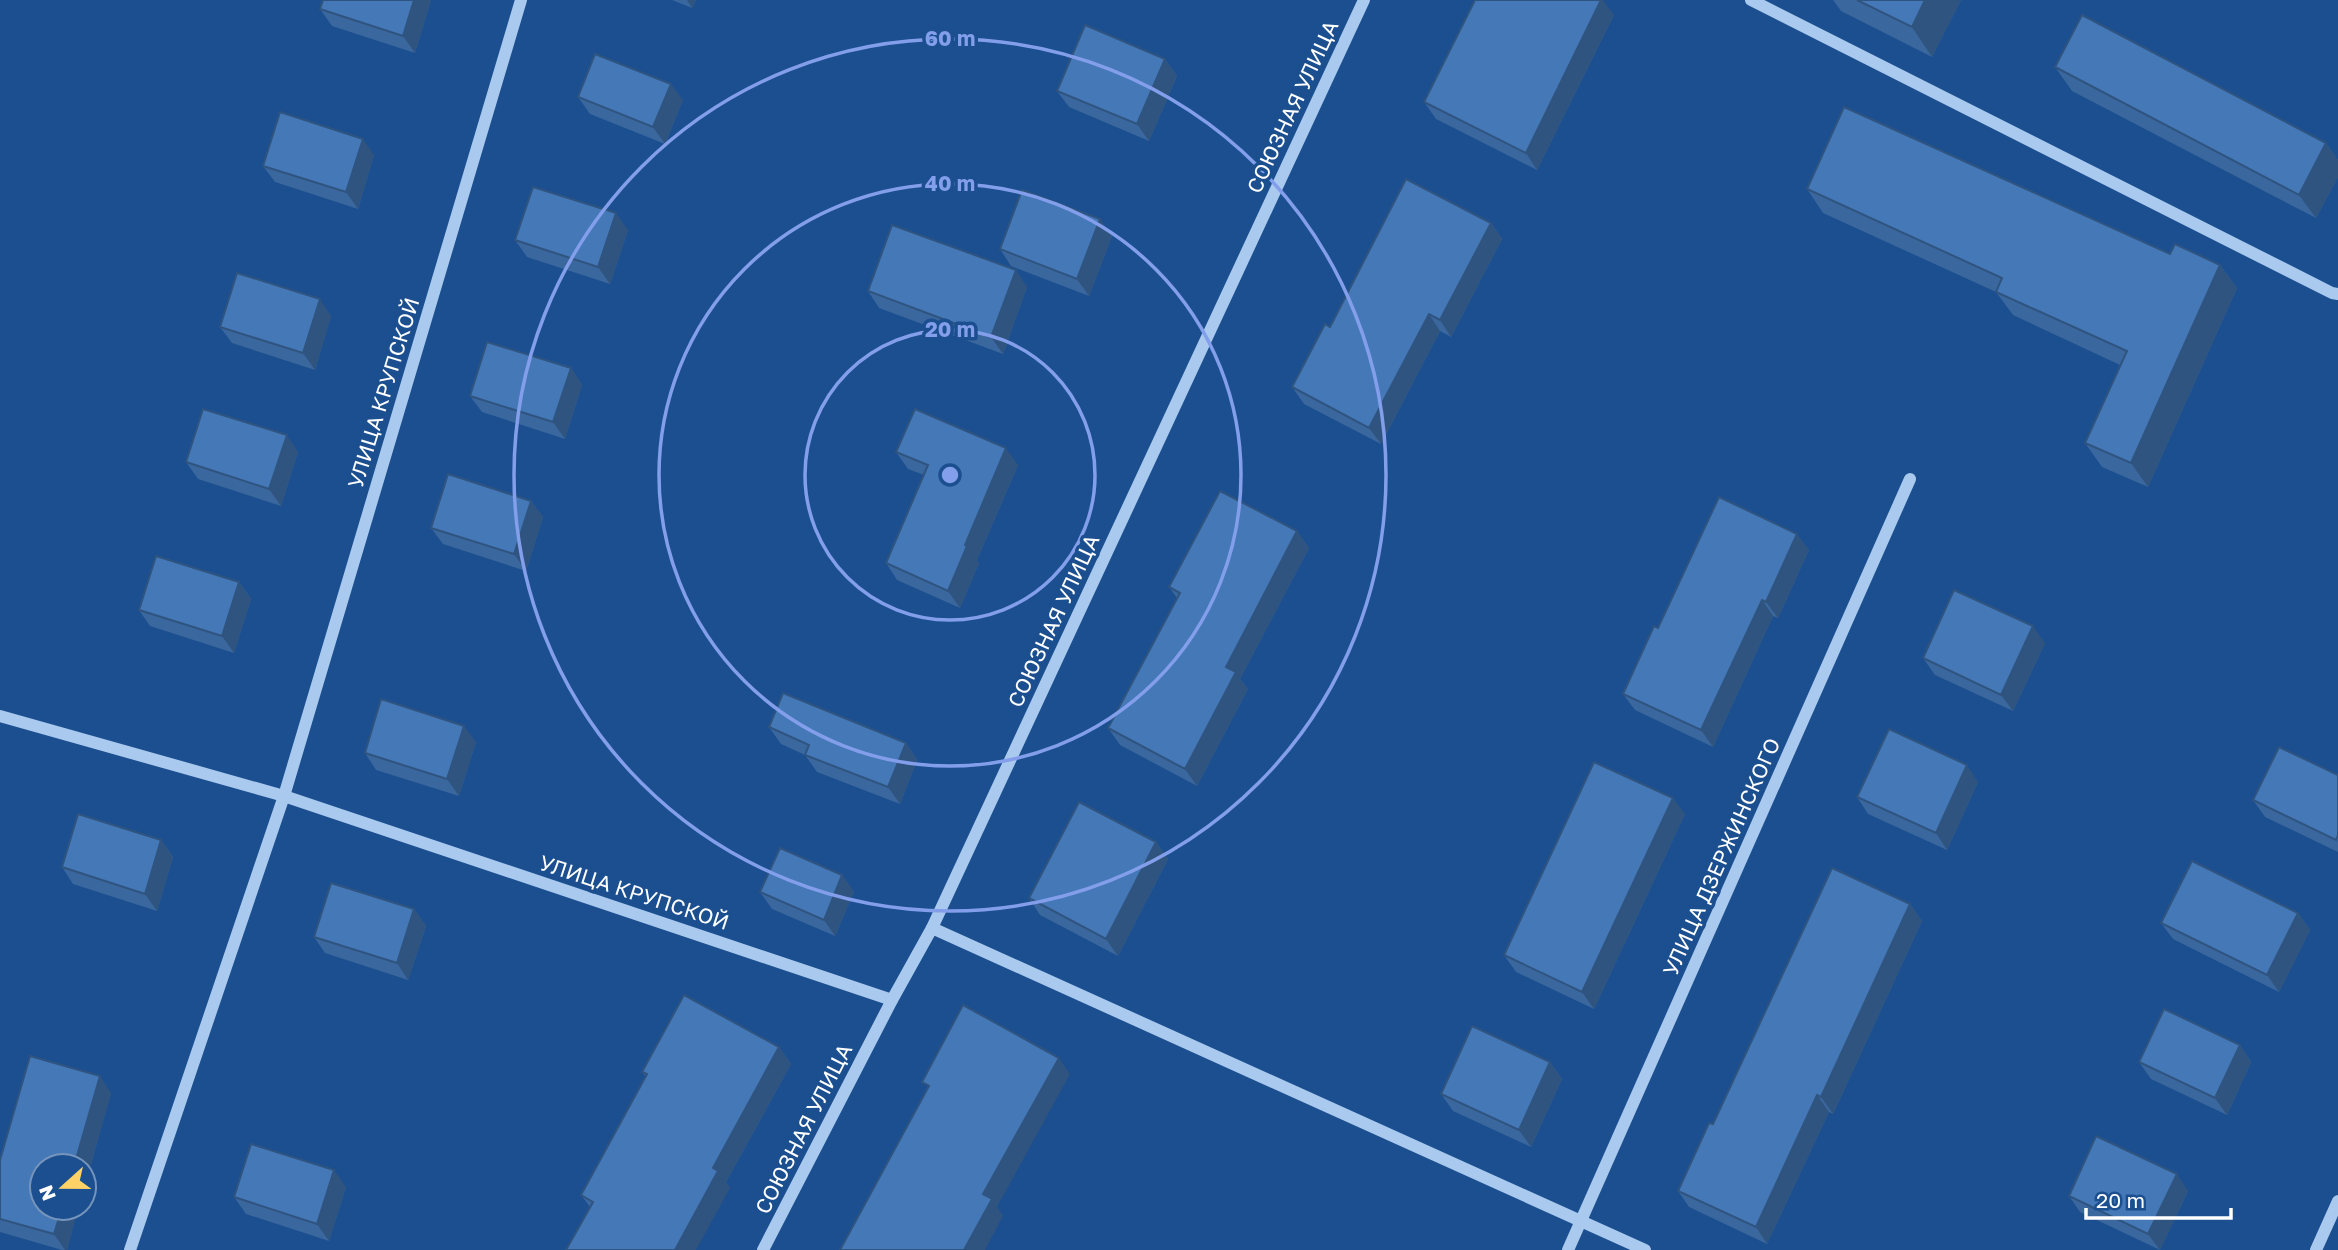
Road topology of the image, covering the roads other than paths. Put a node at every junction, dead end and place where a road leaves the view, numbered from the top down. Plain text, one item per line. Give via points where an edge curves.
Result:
1 (520, 0) edge
2 (1364, 0) edge
3 (1751, 0) edge
4 (2338, 294) edge
5 (1910, 479) dead end
6 (0, 716) edge
7 (284, 796) junction
8 (932, 928) junction
9 (892, 1000) junction
10 (2338, 1202) edge
11 (1582, 1220) junction
12 (131, 1250) edge
13 (763, 1250) edge
14 (1569, 1250) edge
15 (1645, 1250) edge
16 (2316, 1250) edge

1 - 7 street, УЛИЦА КРУПСКОЙ
2 - 8 street, СОЮЗНАЯ УЛИЦА
3 - 4 street
5 - 11 street, УЛИЦА ДЗЕРЖИНСКОГО
6 - 7 street, УЛИЦА КРУПСКОЙ
7 - 9 street, УЛИЦА КРУПСКОЙ
7 - 12 street, УЛИЦА КРУПСКОЙ
8 - 9 street, СОЮЗНАЯ УЛИЦА
8 - 11 street
9 - 13 street, СОЮЗНАЯ УЛИЦА
10 - 16 street
11 - 14 street, УЛИЦА ДЗЕРЖИНСКОГО
11 - 15 street

